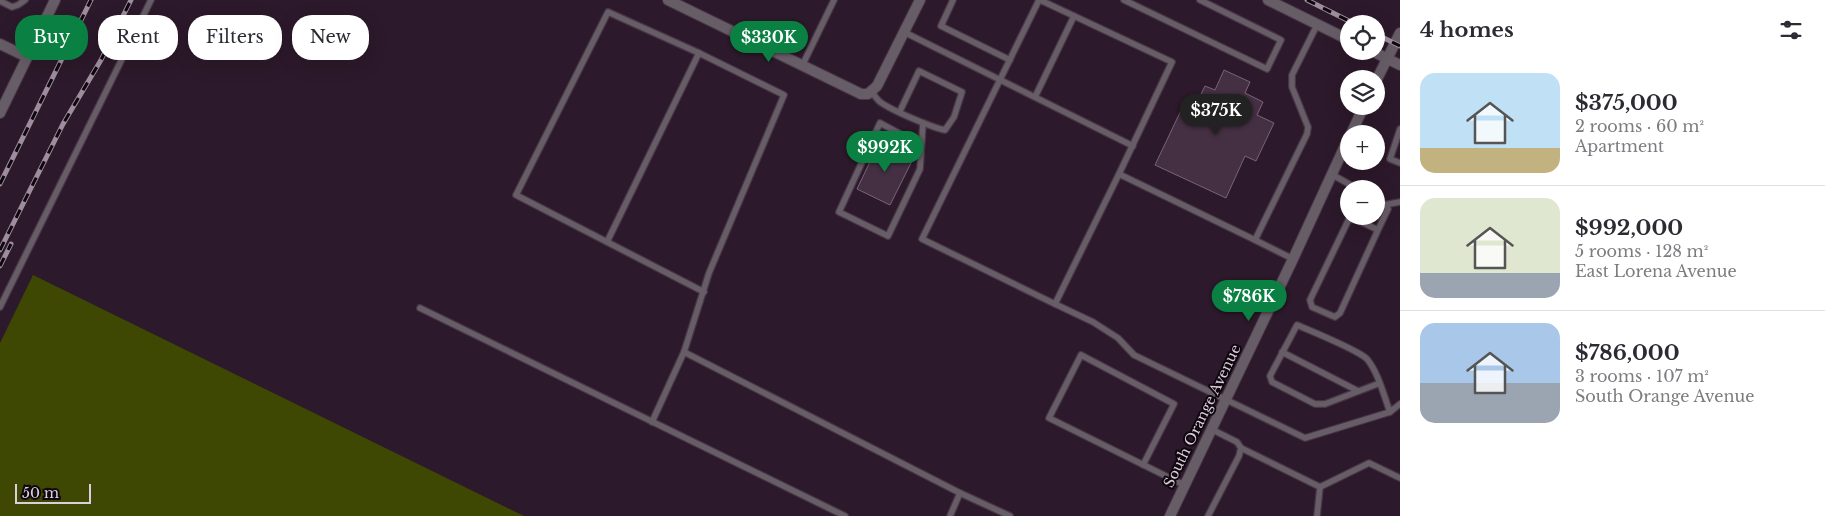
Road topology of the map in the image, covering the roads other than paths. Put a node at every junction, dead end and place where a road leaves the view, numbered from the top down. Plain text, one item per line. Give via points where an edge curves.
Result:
1 (25, 0) edge
2 (55, 0) edge
3 (151, 0) edge
4 (668, 0) edge
5 (834, 0) edge
6 (920, 0) edge
7 (953, 0) edge
8 (1040, 0) edge
9 (1124, 0) edge
10 (1200, 0) edge
11 (1268, 0) edge
12 (0, 1) edge
13 (48, 15) edge
14 (1074, 16) junction
15 (1316, 24) junction
16 (904, 32) junction
17 (1400, 33) edge
18 (1340, 36) edge
19 (0, 44) edge
20 (15, 51) edge
21 (699, 53) junction
22 (1387, 59) junction
23 (26, 60) edge
24 (1010, 60) junction
25 (1400, 65) edge
26 (802, 66) junction
27 (1382, 70) edge
28 (1000, 80) junction
29 (872, 92) junction
30 (1035, 97) junction
31 (900, 112) junction
32 (0, 113) edge
33 (923, 123) junction
34 (1400, 129) edge
35 (921, 145) junction
36 (1133, 146) junction
37 (1340, 156) edge
38 (1400, 163) edge
39 (1119, 174) junction
40 (1331, 174) junction
41 (1342, 180) edge
42 (1400, 202) edge
43 (1385, 205) edge
44 (1380, 225) edge
45 (1378, 230) junction
46 (1255, 240) junction
47 (607, 242) junction
48 (1293, 259) junction
49 (704, 292) junction
50 (1055, 304) junction
51 (0, 307) edge
52 (420, 308) dead end
53 (684, 352) junction
54 (1282, 352) junction
55 (1380, 383) junction
56 (1358, 391) junction
57 (1225, 400) junction
58 (1400, 404) edge
59 (1390, 412) junction
60 (652, 422) junction
61 (1211, 429) junction
62 (1240, 448) junction
63 (1143, 465) junction
64 (1400, 478) edge
65 (1184, 485) junction
66 (1320, 487) junction
67 (960, 493) junction
68 (846, 516) edge
69 (950, 516) edge
70 (1010, 516) edge
71 (1170, 516) edge
72 (1208, 516) edge
73 (1317, 516) edge

1 - 12 lane via 12,7
2 - 13 street
3 - 51 lane
4 - 26 street
5 - 26 lane
6 - 16 street
7 - 24 lane via 941,26
8 - 14 lane
8 - 24 lane
9 - 10 lane via 1267,69 1281,40
11 - 15 street
14 - 30 lane
14 - 36 lane via 1172,62
15 - 18 street
15 - 46 lane via 1292,75 1292,87 1308,127 1307,134
16 - 28 lane
16 - 29 street
17 - 22 street
19 - 20 street
21 - 47 lane
21 - 47 lane via 608,12 516,195
21 - 49 lane via 784,95
22 - 25 street
22 - 27 street
23 - 32 street
24 - 28 lane
26 - 29 street via 861,94
28 - 30 lane
28 - 50 lane via 922,239
29 - 31 lane via 880,102
30 - 36 lane
31 - 33 lane
31 - 33 lane via 919,71 962,92 954,117 945,130
33 - 35 lane
34 - 38 lane via 1390,158
35 - 35 lane via 920,169 888,236 839,212 880,123
36 - 39 lane
37 - 40 street, South Orange Avenue
39 - 46 lane
39 - 50 lane
40 - 41 lane
40 - 48 street, South Orange Avenue
42 - 43 lane
44 - 45 lane
45 - 45 lane via 1340,313 1336,317 1312,307 1310,300 1348,221 1354,218
46 - 48 lane
47 - 49 lane
48 - 57 street, South Orange Avenue
49 - 53 lane
50 - 57 lane via 1118,338 1134,355
52 - 60 lane
53 - 60 lane
53 - 67 lane
54 - 55 lane via 1297,325 1366,359
54 - 56 lane
54 - 56 lane via 1270,376 1272,382 1315,404 1325,404
55 - 56 lane
55 - 59 lane
57 - 59 lane via 1305,438
57 - 61 street, South Orange Avenue
58 - 59 lane
60 - 68 lane
61 - 62 lane via 1237,442
61 - 65 street, South Orange Avenue
62 - 66 lane
62 - 72 lane via 1239,456
63 - 63 lane via 1174,404 1081,355 1048,418
63 - 65 lane
64 - 66 lane via 1369,463
65 - 71 street, South Orange Avenue
66 - 73 lane
67 - 69 lane
67 - 70 lane

